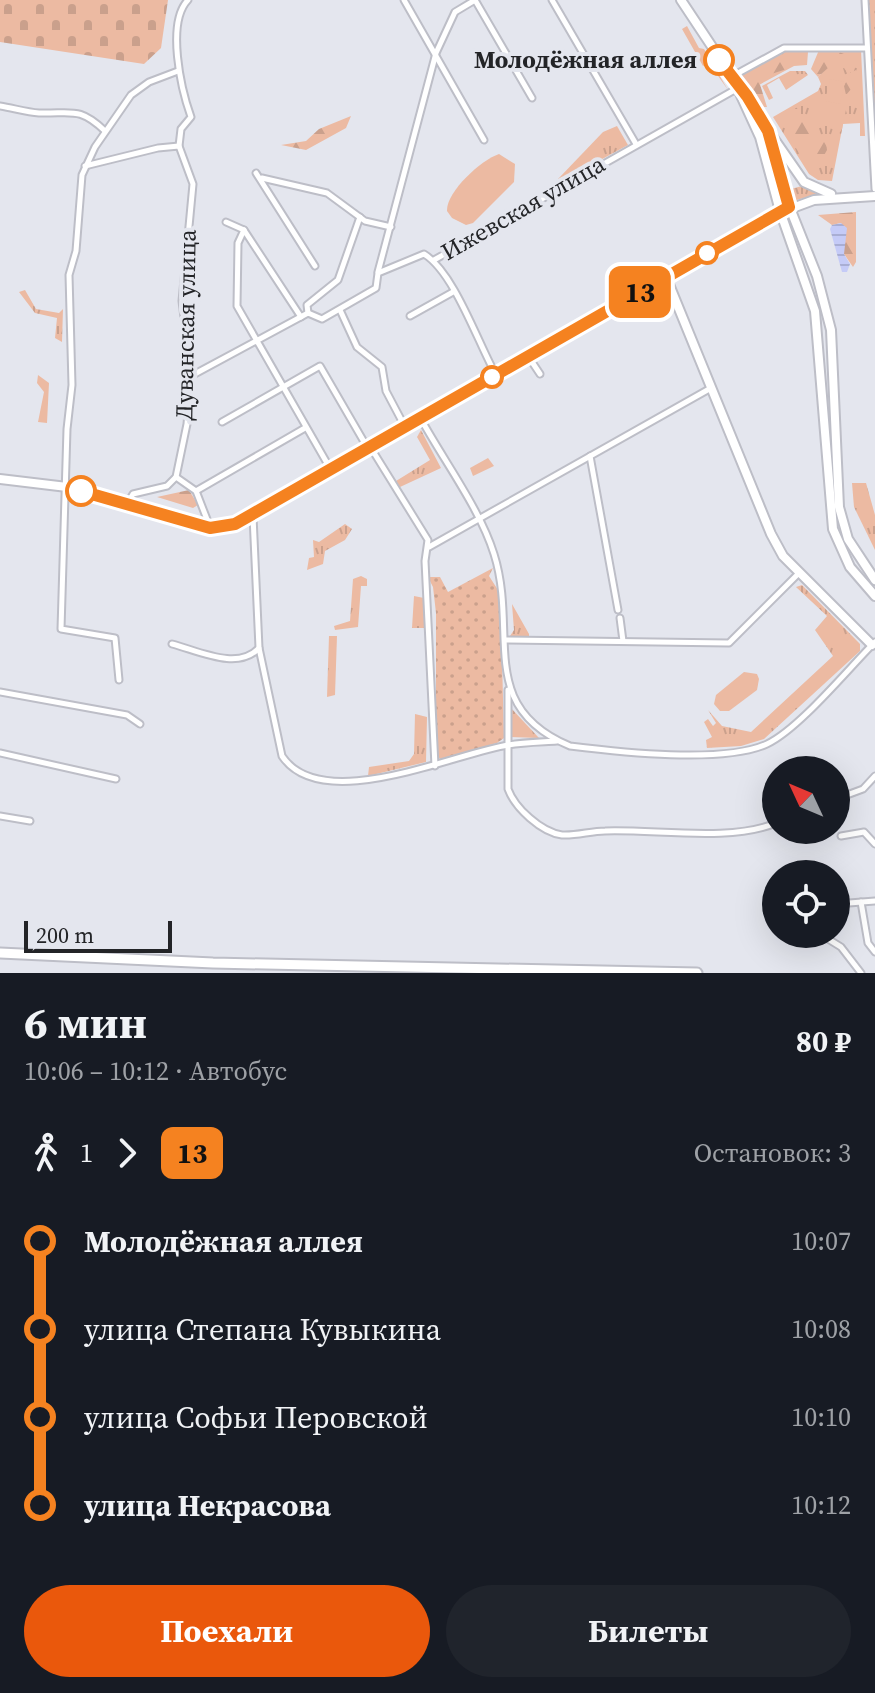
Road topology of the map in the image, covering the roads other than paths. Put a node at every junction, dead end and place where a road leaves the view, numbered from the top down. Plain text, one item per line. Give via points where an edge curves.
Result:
1 (188, 0) edge
2 (404, 0) edge
3 (475, 0) edge
4 (552, 0) edge
5 (681, 0) edge
6 (865, 0) edge
7 (866, 48) junction
8 (436, 53) junction
9 (178, 71) junction
10 (731, 77) junction
11 (738, 88) junction
12 (532, 98) dead end
13 (0, 106) edge
14 (105, 131) junction
15 (768, 131) junction
16 (484, 140) dead end
17 (636, 144) junction
18 (179, 146) junction
19 (85, 166) junction
20 (875, 189) edge
21 (774, 190) junction
22 (875, 196) edge
23 (839, 197) junction
24 (785, 209) junction
25 (360, 217) junction
26 (763, 219) junction
27 (226, 222) dead end
28 (391, 227) junction
29 (244, 230) junction
30 (434, 260) junction
31 (315, 266) dead end
32 (378, 273) junction
33 (666, 277) junction
34 (453, 292) junction
35 (340, 310) junction
36 (308, 313) junction
37 (410, 316) dead end
38 (301, 317) junction
39 (256, 342) junction
40 (528, 356) junction
41 (540, 374) dead end
42 (496, 375) junction
43 (191, 376) junction
44 (282, 387) junction
45 (711, 388) junction
46 (421, 419) junction
47 (222, 422) dead end
48 (305, 428) junction
49 (405, 428) junction
50 (370, 448) junction
51 (590, 456) junction
52 (331, 471) junction
53 (176, 477) junction
54 (0, 479) edge
55 (67, 487) junction
56 (196, 491) junction
57 (127, 506) junction
58 (253, 516) junction
59 (478, 519) junction
60 (210, 528) junction
61 (429, 547) junction
62 (800, 573) junction
63 (875, 580) edge
64 (875, 596) edge
65 (618, 610) dead end
66 (620, 618) dead end
67 (506, 640) junction
68 (623, 641) junction
69 (172, 644) dead end
70 (874, 645) edge
71 (259, 648) junction
72 (119, 680) dead end
73 (508, 689) junction
74 (0, 692) edge
75 (140, 724) dead end
76 (557, 741) junction
77 (508, 745) junction
78 (0, 753) edge
79 (435, 766) junction
80 (875, 776) edge
81 (116, 779) dead end
82 (850, 794) edge
83 (0, 816) edge
84 (30, 821) dead end
85 (762, 827) edge
86 (850, 834) edge
87 (875, 844) edge
88 (875, 901) edge
89 (861, 902) junction
90 (850, 903) edge
91 (842, 948) edge
92 (875, 952) edge
93 (0, 953) edge
94 (291, 968) edge
95 (599, 972) edge
96 (697, 973) edge
97 (861, 973) edge

1 - 9 street via 178,18
2 - 8 street
3 - 8 street via 455,12
3 - 12 street
4 - 17 street
5 - 10 main road
6 - 7 street
7 - 10 street via 784,48
7 - 20 street
8 - 16 street
8 - 28 street
9 - 14 street via 139,87
9 - 18 street via 191,117 181,129
10 - 11 main road
11 - 15 main road
11 - 17 street, Ижевская улица
11 - 21 main road via 760,137
13 - 14 street via 80,112
14 - 19 street
15 - 23 main road via 804,182
15 - 24 main road
17 - 30 street, Ижевская улица
18 - 19 street
18 - 43 street, Дуванская улица via 193,184 182,301
19 - 55 street via 69,275 72,385
21 - 24 main road
21 - 26 main road
22 - 23 main road
23 - 24 main road
24 - 26 main road
24 - 63 main road via 817,276 831,330 839,507 848,539
24 - 64 main road via 820,337 833,529 850,567
25 - 28 street
25 - 31 street via 327,193 259,175
25 - 36 street via 338,280 307,305
26 - 33 main road
27 - 29 street
28 - 32 street
29 - 38 street
29 - 39 street via 238,243 237,306
30 - 32 street, Ижевская улица via 424,254
30 - 34 street
32 - 35 street, Ижевская улица via 376,288
33 - 40 main road
33 - 45 main road
34 - 37 street
34 - 42 street
35 - 36 street, Ижевская улица via 322,319
35 - 49 street via 357,347 382,367 386,391
36 - 38 street, Ижевская улица
38 - 39 street, Ижевская улица
39 - 43 street, Ижевская улица
39 - 44 street
40 - 41 street
40 - 42 main road
42 - 46 main road
43 - 53 street, Дуванская улица
44 - 47 street
44 - 48 street
44 - 50 street via 320,366
45 - 51 street
45 - 62 main road via 771,534
46 - 49 main road
46 - 59 street
48 - 52 street
48 - 56 street
49 - 50 main road
50 - 52 main road
50 - 61 street
51 - 59 street
51 - 65 street
52 - 58 main road
53 - 56 street
53 - 57 street via 167,486 133,494
54 - 55 main road
55 - 57 main road
55 - 72 street via 61,629 117,639
56 - 60 street
57 - 60 main road
58 - 60 main road
58 - 71 street
59 - 61 street
59 - 67 street via 500,580
61 - 79 street via 425,561
62 - 68 street via 729,643
62 - 70 main road
66 - 68 street
67 - 68 street
67 - 73 street
69 - 71 street via 238,661
70 - 76 street via 768,743 723,754 585,748
71 - 79 street via 276,735 291,770 354,782
73 - 76 street via 522,713
73 - 77 street
74 - 75 street via 127,715
76 - 77 street
77 - 79 street
77 - 85 street via 512,799 547,830 563,835
78 - 81 street
80 - 82 street
83 - 84 street
86 - 87 street via 864,832
88 - 89 street
89 - 90 street
89 - 92 street via 868,943
91 - 97 street
93 - 94 main road
94 - 95 main road
95 - 96 main road

